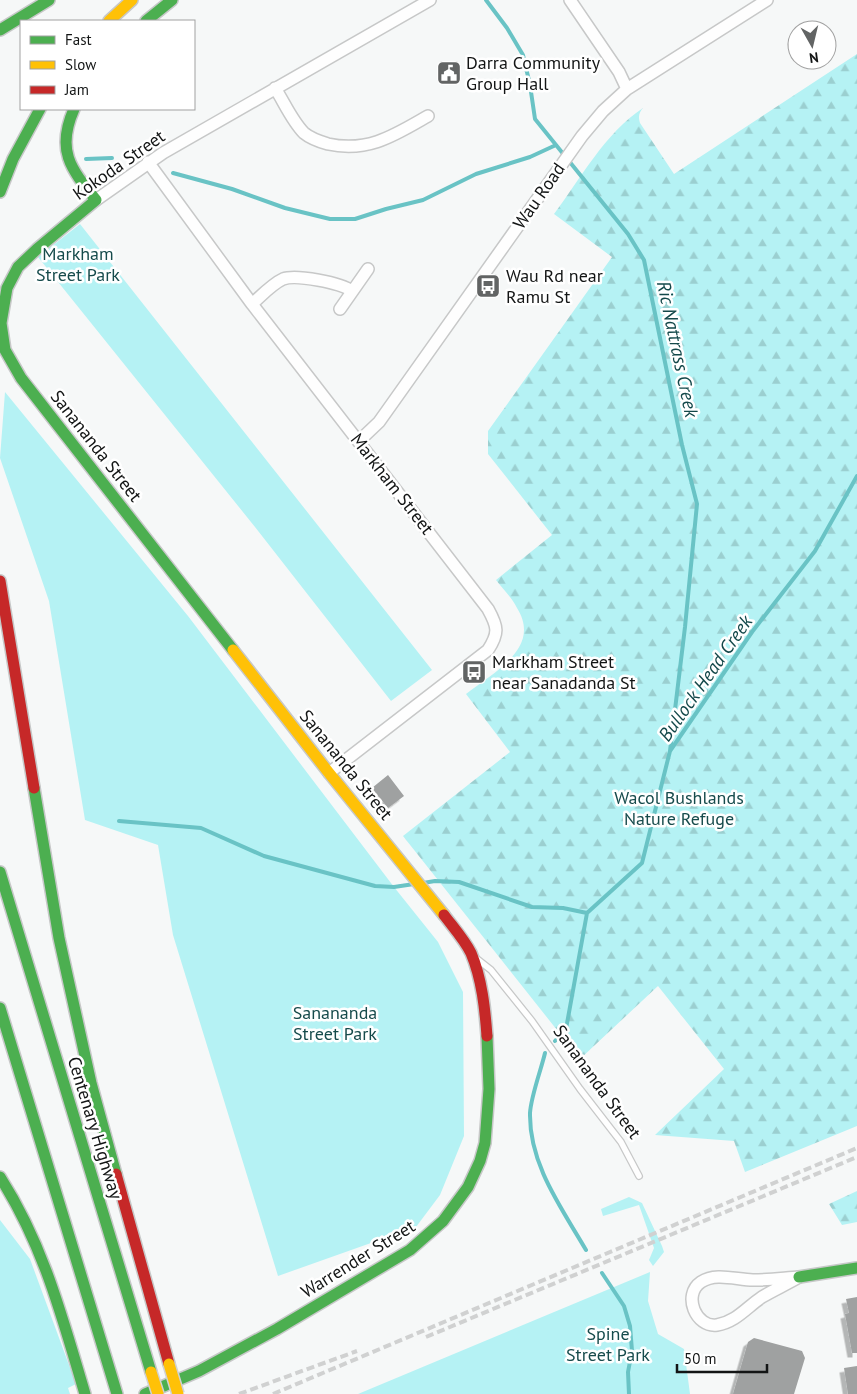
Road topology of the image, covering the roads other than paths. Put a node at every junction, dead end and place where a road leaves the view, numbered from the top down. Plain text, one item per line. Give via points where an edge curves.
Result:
1 (49, 0) edge
2 (132, 0) edge
3 (172, 0) edge
4 (430, 0) edge
5 (570, 0) edge
6 (767, 0) edge
7 (110, 20) edge
8 (147, 20) edge
9 (0, 30) edge
10 (275, 88) junction
11 (627, 89) junction
12 (39, 110) edge
13 (65, 110) edge
14 (74, 110) edge
15 (428, 116) dead end
16 (148, 162) junction
17 (0, 192) edge
18 (92, 204) junction
19 (368, 269) dead end
20 (352, 291) junction
21 (252, 304) junction
22 (340, 310) dead end
23 (21, 378) joint
24 (359, 440) junction
25 (0, 581) edge
26 (329, 772) junction
27 (0, 872) edge
28 (472, 954) junction
29 (0, 1008) edge
30 (639, 1176) dead end
31 (0, 1177) edge
32 (857, 1268) edge
33 (799, 1277) junction
34 (116, 1390) edge
35 (85, 1394) edge
36 (145, 1394) edge
37 (158, 1394) edge
38 (178, 1394) edge

1 - 9 main road
2 - 7 main road
3 - 8 main road
4 - 10 street, Kokoda Street
5 - 11 street
6 - 11 street, Wau Road
10 - 15 street via 305,134 340,147 366,146 388,139
10 - 16 street, Kokoda Street
11 - 24 street, Wau Road via 582,136 379,422
12 - 17 main road
13 - 18 main road via 58,140 61,164 69,182
14 - 18 main road via 66,134 67,155
16 - 18 street, Kokoda Street
16 - 21 street, Markham Street
18 - 23 main road, Kokoda Street via 18,267 7,288 0,323 5,350
19 - 20 street
20 - 21 street via 330,282 289,278 280,280
20 - 22 street
21 - 24 street, Markham Street
23 - 26 main road, Sanananda Street
24 - 26 street, Markham Street via 488,609 497,624 496,638 488,650
25 - 38 main road, bridge via 51,891 90,1083
26 - 28 main road, Sanananda Street
27 - 37 main road, Centenary Highway, bridge
28 - 30 lane, Sanananda Street via 491,970 532,1021 621,1142
28 - 36 main road, Warrender Street via 486,1021 488,1131 481,1160 456,1206 427,1238 395,1260 199,1372
29 - 34 main road
31 - 35 main road via 38,1248
32 - 33 main road
33 - 33 street via 762,1297 730,1322 715,1326 701,1321 694,1312 691,1298 700,1282 714,1278

